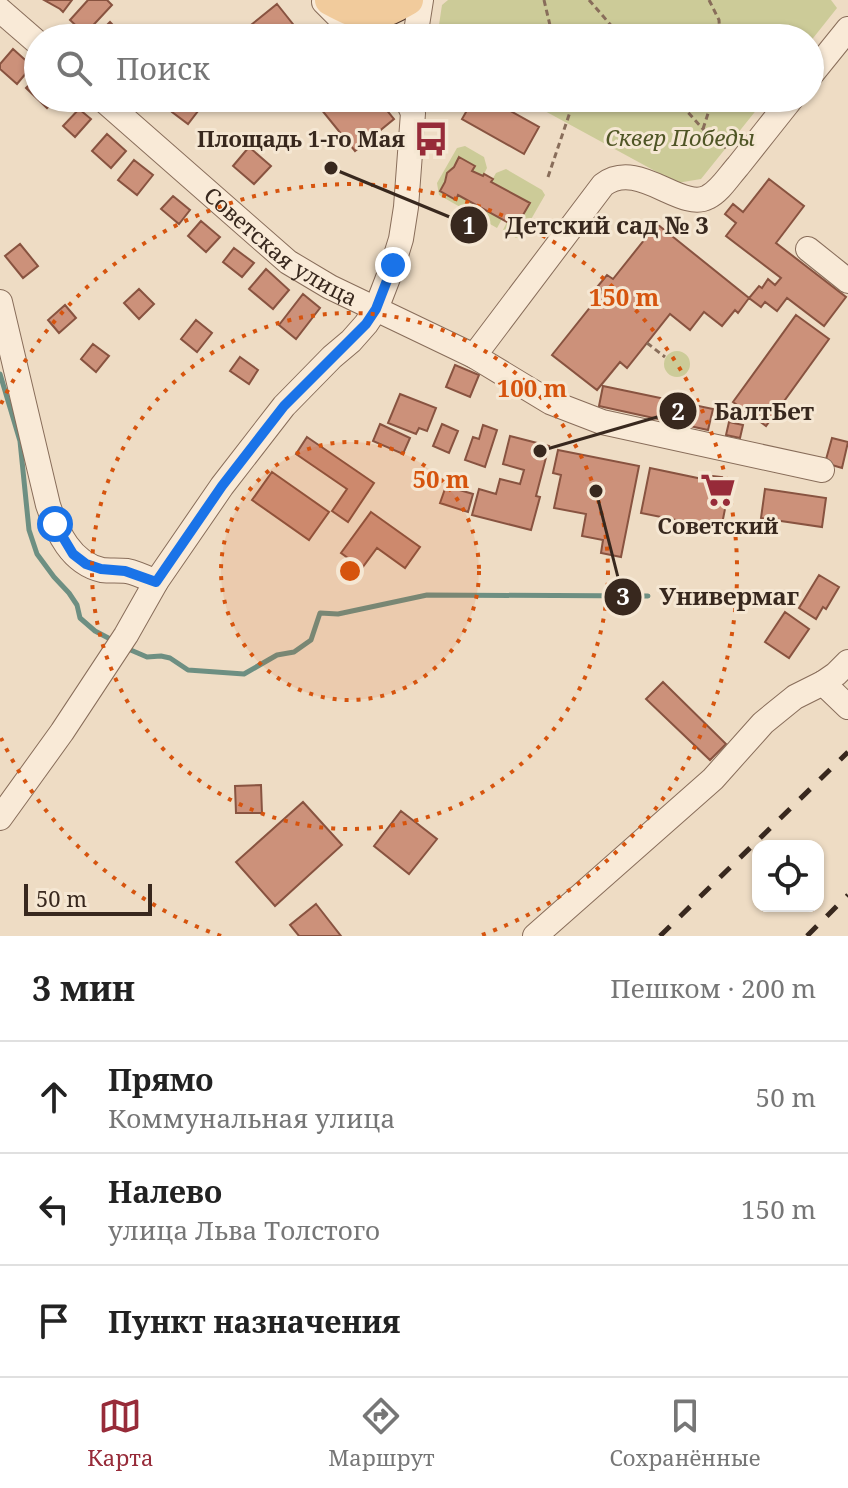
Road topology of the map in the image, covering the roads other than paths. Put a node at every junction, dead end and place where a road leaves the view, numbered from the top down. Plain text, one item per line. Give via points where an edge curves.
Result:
1 (322, 0) edge
2 (330, 0) edge
3 (408, 0) edge
4 (421, 0) edge
5 (0, 10) edge
6 (346, 24) edge
7 (417, 24) edge
8 (24, 31) edge
9 (846, 32) edge
10 (824, 59) edge
11 (117, 112) edge
12 (411, 112) edge
13 (781, 112) edge
14 (808, 249) dead end
15 (848, 281) edge
16 (0, 302) edge
17 (376, 309) junction
18 (474, 356) junction
19 (822, 470) dead end
20 (156, 582) junction
21 (848, 662) edge
22 (823, 683) junction
23 (848, 707) edge
24 (0, 818) edge
25 (535, 936) edge

1 - 6 street
2 - 3 main road via 366,16
4 - 7 street
5 - 8 street
9 - 10 street
11 - 17 street, Советская улица via 288,262
12 - 17 street via 401,239
13 - 18 street via 704,199 619,176 603,185
14 - 15 street
16 - 20 street via 55,524 73,554 86,564
17 - 18 street, Советская улица
17 - 20 street via 284,406
18 - 19 street, Советская улица via 527,389 602,422
20 - 24 street via 62,732
21 - 22 street
22 - 23 street
22 - 25 street via 763,723 713,779

